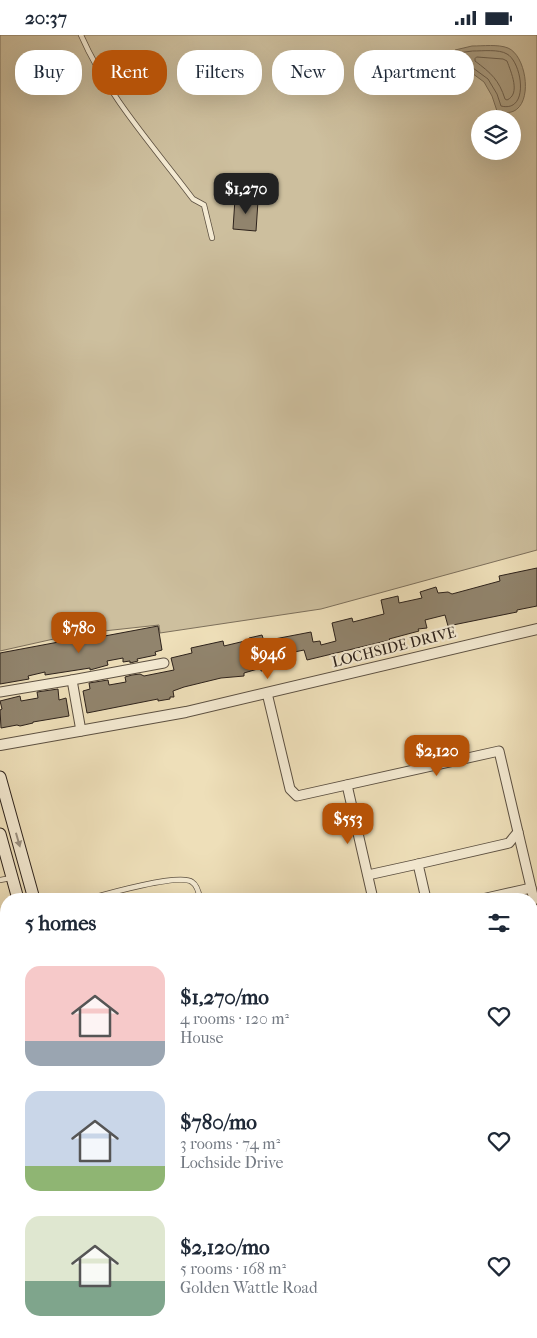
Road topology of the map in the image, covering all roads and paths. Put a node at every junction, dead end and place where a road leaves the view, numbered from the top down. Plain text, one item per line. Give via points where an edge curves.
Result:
1 (81, 35) edge
2 (212, 238) dead end
3 (537, 629) edge
4 (164, 663) dead end
5 (72, 680) junction
6 (0, 692) edge
7 (267, 693) junction
8 (82, 731) junction
9 (0, 745) edge
10 (0, 777) edge
11 (347, 785) junction
12 (518, 832) junction
13 (0, 833) edge
14 (418, 864) junction
15 (368, 875) junction
16 (12, 877) junction
17 (0, 880) edge
18 (531, 888) junction
19 (16, 893) edge
20 (32, 893) edge
21 (114, 893) edge
22 (198, 893) edge
23 (372, 893) edge
24 (425, 893) edge
25 (509, 893) edge
26 (532, 893) edge

1 - 2 lane via 112,91 193,199 204,205
3 - 7 street, LOCHSIDE DRIVE
4 - 5 street
5 - 6 street
5 - 8 street
7 - 8 street, LOCHSIDE DRIVE
7 - 11 street via 290,789 297,795
8 - 9 street, LOCHSIDE DRIVE
10 -> 20 main road
11 - 12 street via 499,751
11 - 15 street
12 - 14 street via 508,843
12 - 18 street
13 - 16 main road
14 - 15 street
14 - 24 street
15 - 23 street
16 - 17 lane
16 - 19 main road
18 - 25 street
18 - 26 street
21 - 22 lane via 184,879 193,882

